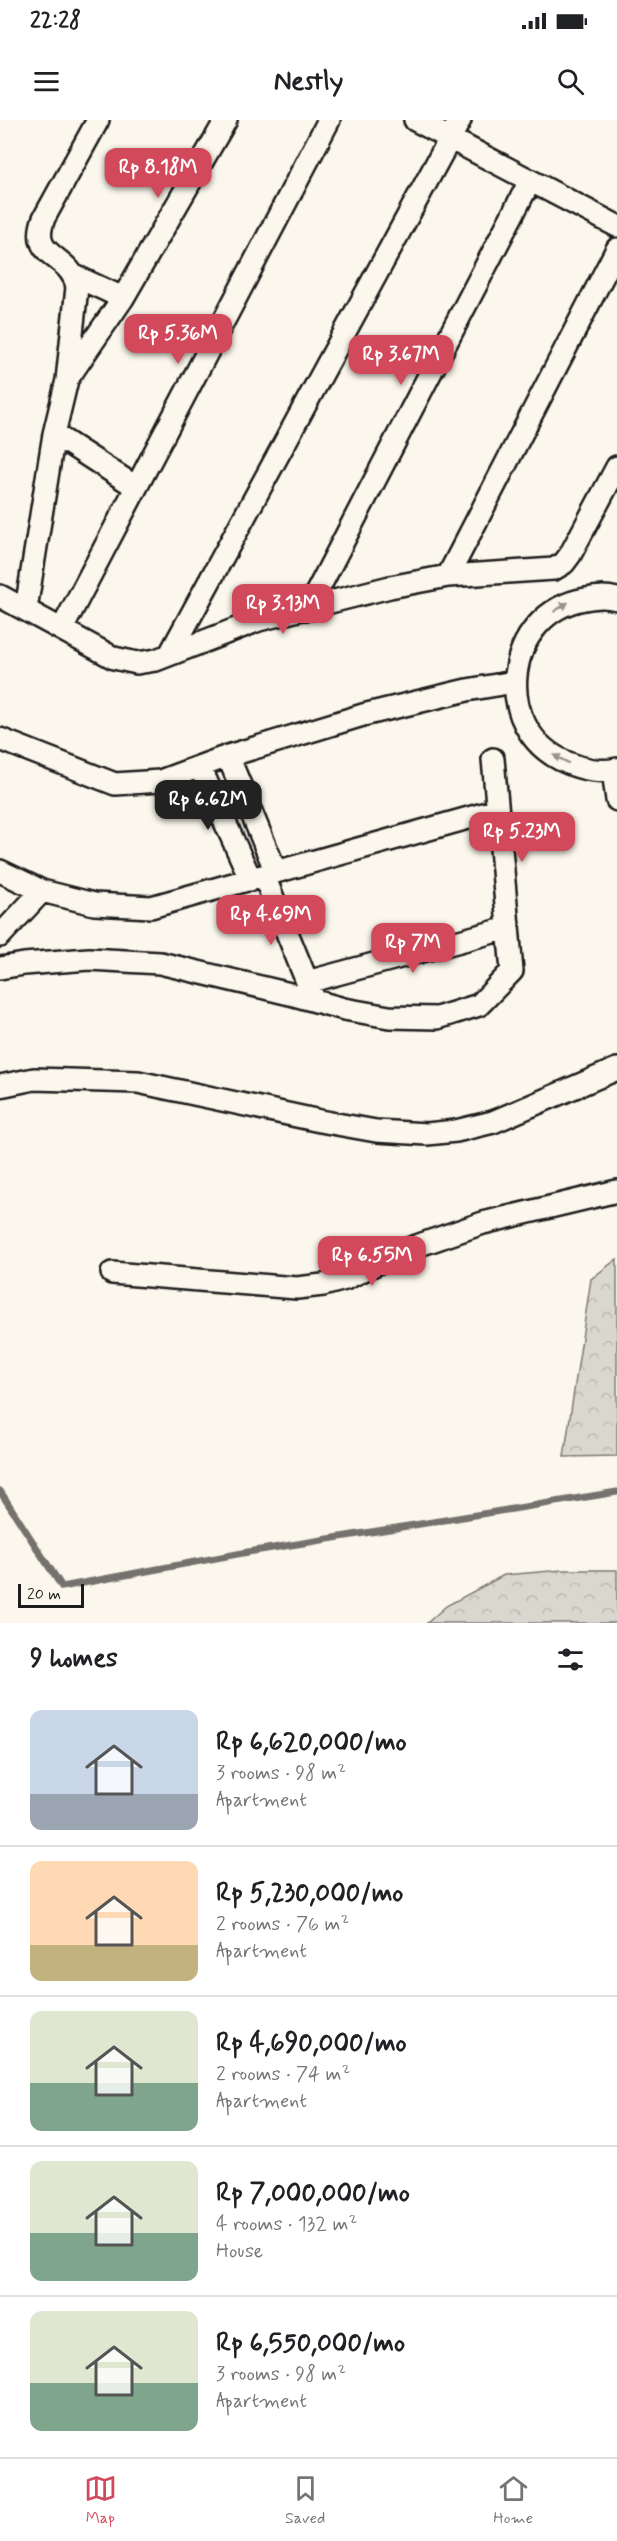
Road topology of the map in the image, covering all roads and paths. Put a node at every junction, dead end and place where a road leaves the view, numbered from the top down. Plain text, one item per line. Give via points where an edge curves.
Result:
1 (98, 120) edge
2 (226, 120) edge
3 (329, 120) edge
4 (415, 120) edge
5 (460, 120) edge
6 (450, 138) junction
7 (530, 181) junction
8 (617, 226) edge
9 (617, 249) edge
10 (75, 276) junction
11 (123, 298) junction
12 (67, 381) junction
13 (54, 434) junction
14 (617, 467) edge
15 (136, 487) junction
16 (448, 576) junction
17 (0, 597) edge
18 (617, 599) edge
19 (26, 609) junction
20 (308, 609) junction
21 (62, 629) junction
22 (170, 654) junction
23 (514, 682) junction
24 (0, 740) edge
25 (228, 756) junction
26 (493, 759) dead end
27 (200, 767) junction
28 (615, 770) edge
29 (617, 800) edge
30 (497, 810) junction
31 (0, 871) edge
32 (263, 876) junction
33 (42, 891) junction
34 (508, 928) junction
35 (0, 936) edge
36 (0, 968) edge
37 (307, 982) junction
38 (315, 1002) junction
39 (617, 1069) edge
40 (0, 1086) edge
41 (617, 1191) edge
42 (112, 1273) dead end

1 - 10 street via 39,230 43,248
2 - 11 street
3 - 15 street
4 - 6 street
5 - 6 street
6 - 7 street
6 - 22 street
7 - 8 street
7 - 20 street
9 - 16 street
10 - 11 street
10 - 12 street
11 - 12 street
12 - 13 street
13 - 15 street
13 - 19 street
14 - 16 street via 564,563 554,569
15 - 21 street
16 - 20 street
17 - 19 street
23 -> 18 street via 521,649 541,620 570,602 605,596
19 - 21 street
20 - 22 street via 259,620
21 - 22 street via 125,661 137,663
23 - 25 street via 363,715
28 -> 23 street via 583,769 556,758 541,745 519,712
24 - 27 street via 115,784 160,781
25 - 27 street
25 - 32 street
26 - 30 street
27 - 32 street
28 - 29 street
30 - 32 street
30 - 34 street
31 - 33 street
32 - 33 street via 151,907 94,904
32 - 37 street
33 - 35 street
34 - 37 street
34 - 38 street via 512,971 479,1005 437,1018 389,1017
36 - 38 street via 89,959 160,963
37 - 38 street
39 - 40 street via 493,1122 427,1134 376,1131 320,1121 138,1082 34,1079
41 - 42 street via 473,1226 322,1285 297,1288

